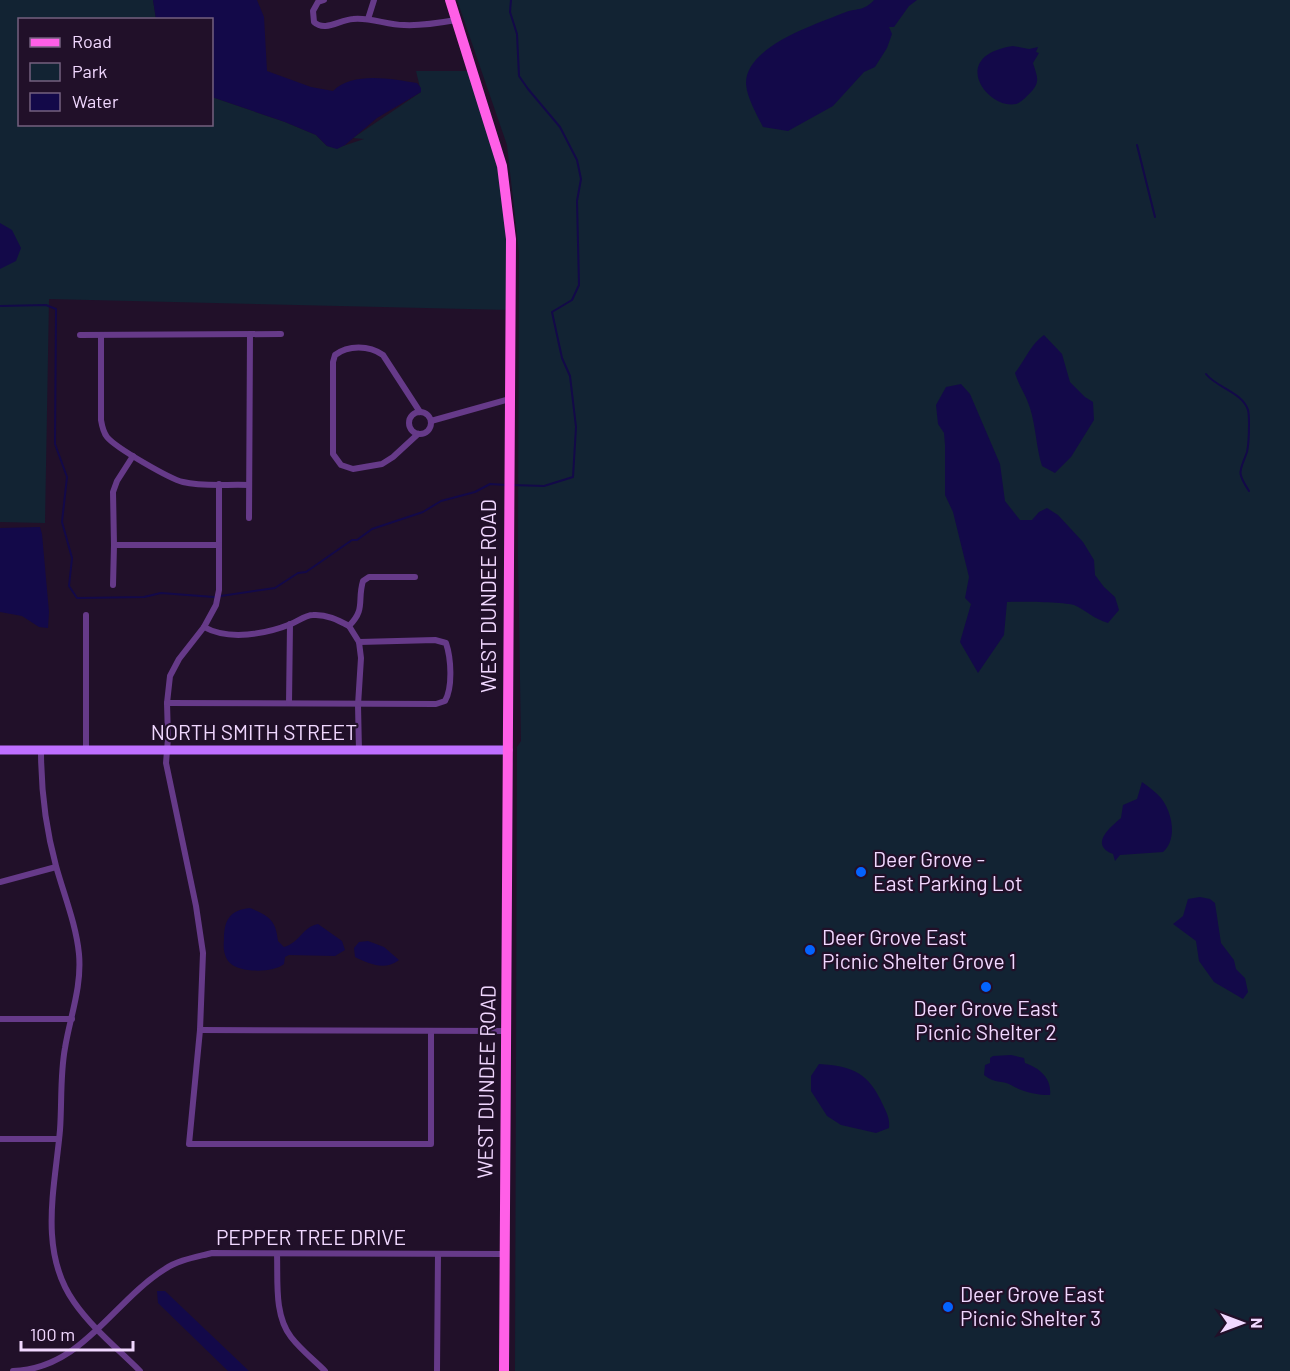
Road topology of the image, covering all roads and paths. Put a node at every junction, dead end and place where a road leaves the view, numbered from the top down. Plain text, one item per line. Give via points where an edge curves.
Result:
1 (324, 0) edge
2 (374, 0) edge
3 (450, 0) edge
4 (368, 19) junction
5 (456, 20) junction
6 (101, 334) junction
7 (250, 334) junction
8 (281, 334) dead end
9 (80, 335) dead end
10 (510, 399) junction
11 (420, 412) junction
12 (431, 421) junction
13 (418, 434) junction
14 (133, 456) junction
15 (219, 484) junction
16 (249, 485) junction
17 (249, 518) dead end
18 (114, 545) junction
19 (219, 545) junction
20 (415, 577) dead end
21 (113, 585) dead end
22 (86, 615) dead end
23 (290, 624) junction
24 (349, 626) junction
25 (204, 627) junction
26 (359, 642) junction
27 (167, 703) junction
28 (289, 703) junction
29 (358, 705) junction
30 (0, 750) edge
31 (41, 750) junction
32 (86, 750) junction
33 (168, 750) junction
34 (508, 750) junction
35 (359, 751) junction
36 (56, 867) junction
37 (0, 882) edge
38 (0, 1019) edge
39 (72, 1019) junction
40 (200, 1030) junction
41 (430, 1030) junction
42 (507, 1031) junction
43 (0, 1139) edge
44 (59, 1139) junction
45 (277, 1254) junction
46 (438, 1254) junction
47 (505, 1254) junction
48 (98, 1329) junction
49 (13, 1371) edge
50 (140, 1371) edge
51 (325, 1371) edge
52 (437, 1371) edge
53 (504, 1371) edge

1 - 4 street via 313,11 318,26
2 - 4 street
3 - 5 main road, WEST DUNDEE ROAD
4 - 5 street via 403,26
5 - 10 main road, WEST DUNDEE ROAD via 502,166 511,239
6 - 7 street
6 - 9 street
6 - 14 street via 103,430 113,443
7 - 8 street
7 - 16 street
10 - 12 street
10 - 34 main road, WEST DUNDEE ROAD
11 - 12 street
11 - 13 street via 414,414 409,424
11 - 13 street via 376,350 349,347 335,355 333,454 341,465 353,469 382,464
12 - 13 street via 428,431
14 - 15 street via 184,483
14 - 18 street via 113,492
15 - 16 street
15 - 19 street
16 - 17 street
18 - 19 street
18 - 21 street
19 - 25 street via 219,590
20 - 24 street via 369,577 363,581 358,616
22 - 32 street
23 - 24 street via 312,615 332,617
23 - 25 street via 233,635
23 - 28 street
24 - 26 street
25 - 27 street via 170,676
26 - 29 street
26 - 29 street via 446,643 449,694 445,702 436,704
27 - 28 street
27 - 33 street
28 - 29 street
29 - 35 street
30 - 31 street, NORTH SMITH STREET
31 - 32 street, NORTH SMITH STREET
31 - 36 street via 45,823
32 - 33 street, NORTH SMITH STREET
33 - 35 street, NORTH SMITH STREET
33 - 40 street via 166,764 200,927
34 - 35 street, NORTH SMITH STREET
34 - 42 main road, WEST DUNDEE ROAD
36 - 37 street
36 - 39 street via 79,954 79,984
38 - 39 street
39 - 44 street via 61,1076
40 - 41 street
40 - 41 street via 189,1144 431,1144
41 - 42 street
42 - 47 main road, WEST DUNDEE ROAD
43 - 44 street
44 - 48 street via 52,1201 52,1240 58,1271 74,1303
45 - 46 street, PEPPER TREE DRIVE
45 - 48 street, PEPPER TREE DRIVE via 212,1252 167,1267 138,1288
45 - 51 street via 279,1307 286,1327
46 - 47 street, PEPPER TREE DRIVE
46 - 52 street
47 - 53 main road, WEST DUNDEE ROAD
48 - 49 street, PEPPER TREE DRIVE via 63,1358 37,1368
48 - 50 street

